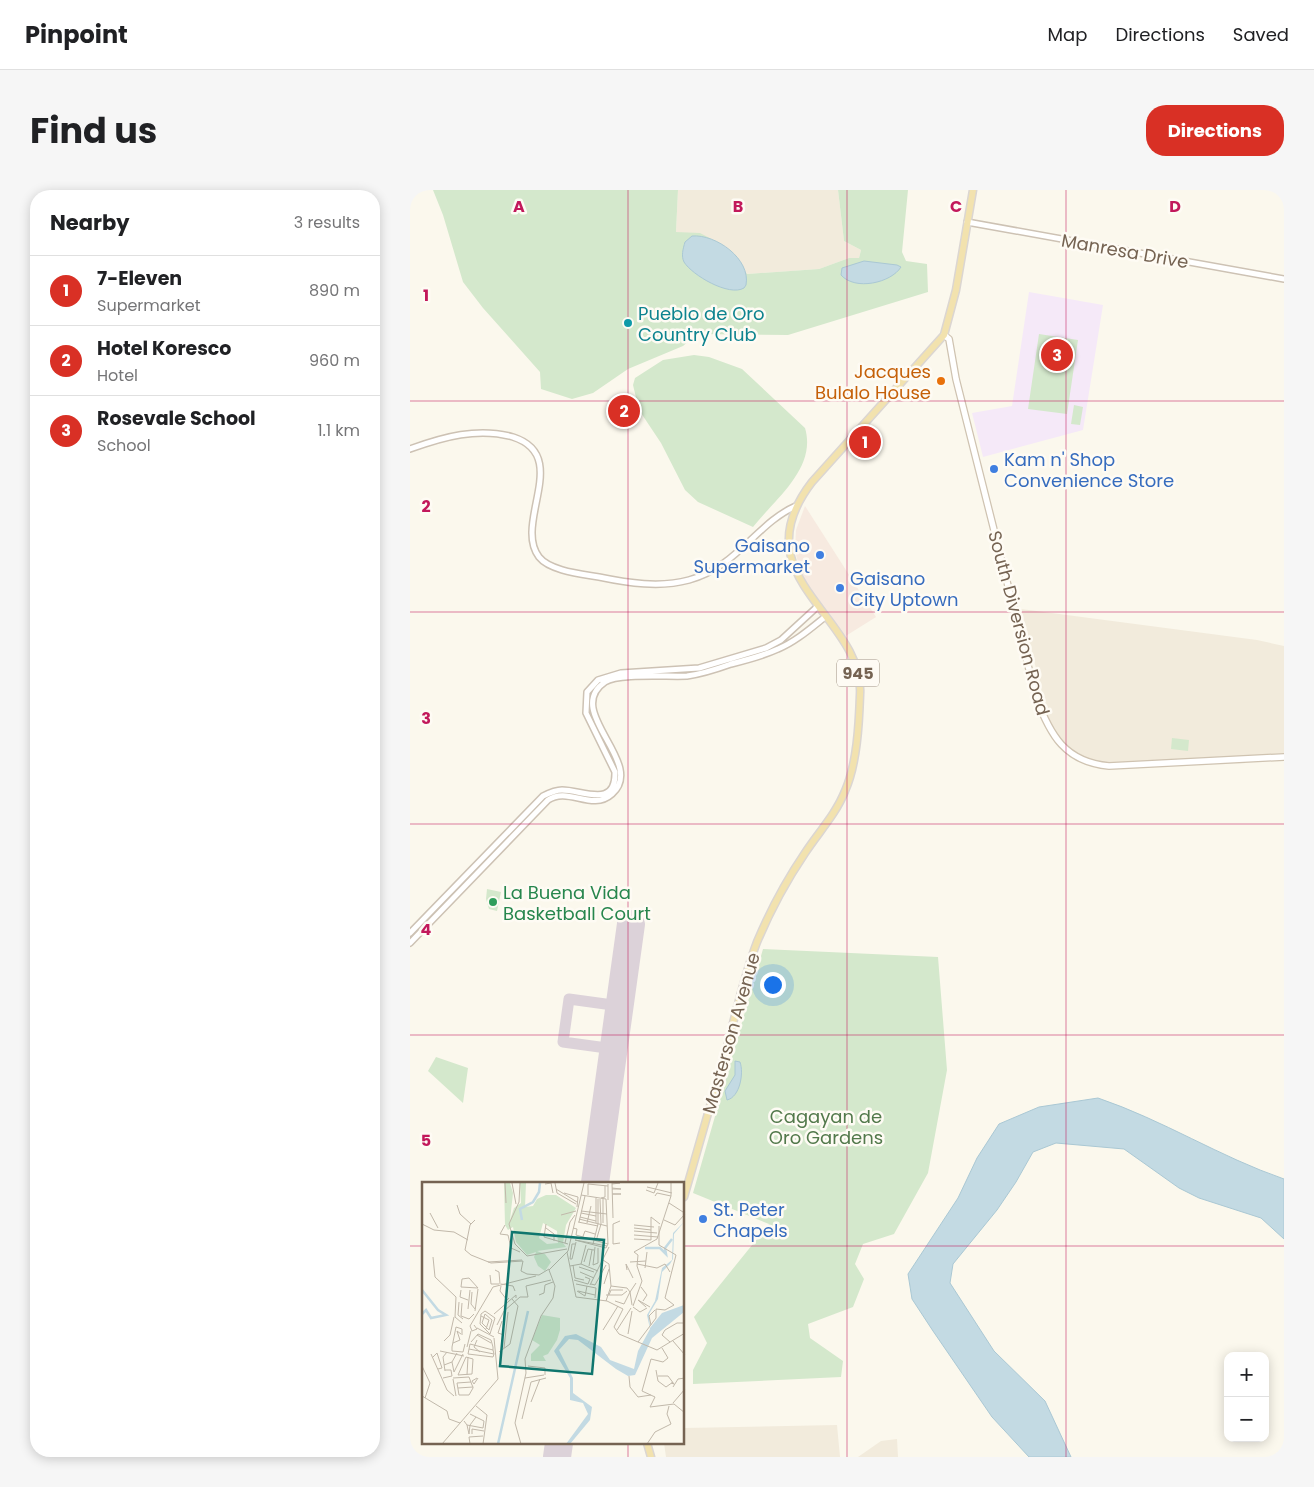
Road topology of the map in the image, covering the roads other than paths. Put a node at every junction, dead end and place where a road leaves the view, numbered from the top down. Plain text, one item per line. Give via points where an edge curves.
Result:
1 (972, 190) edge
2 (967, 222) junction
3 (1284, 279) edge
4 (944, 334) junction
5 (410, 449) edge
6 (796, 506) junction
7 (817, 607) junction
8 (825, 617) junction
9 (800, 624) junction
10 (806, 632) junction
11 (781, 640) junction
12 (785, 646) junction
13 (1284, 757) edge
14 (528, 811) junction
15 (533, 815) junction
16 (410, 933) edge
17 (410, 943) edge
18 (685, 1194) edge
19 (647, 1444) edge
20 (651, 1457) edge

1 - 2 main road, Masterson Avenue / 945
2 - 3 street, Manresa Drive
2 - 4 main road, Masterson Avenue / 945 via 952,310
4 - 6 main road, Masterson Avenue / 945 via 812,482
4 - 13 main road, South Diversion Road via 949,340 1036,697 1046,725 1055,738 1074,755 1092,764 1109,766
5 - 6 street via 481,432 523,441 536,452 539,460 538,503 530,531 537,554 543,562 620,582 676,583 701,576 734,557
6 - 7 main road, Masterson Avenue / 945 via 790,534 792,556 799,578
7 - 8 main road, Masterson Avenue / 945
7 - 9 street
8 - 10 street
8 - 18 main road, Masterson Avenue / 945 via 852,656 860,684 850,776 840,801 796,867 757,942
9 - 10 street
9 - 11 street
10 - 12 street
11 - 12 street
11 - 14 street via 766,648 699,668 621,673 598,680 588,692 585,708 588,720 613,766 612,786 607,792 594,796 555,791 543,796
12 - 15 street via 701,673 618,678 603,683 595,692 593,707 618,763 621,776 618,788 606,799 596,802 556,796
14 - 15 street
14 - 16 street
15 - 17 street
19 - 20 main road

